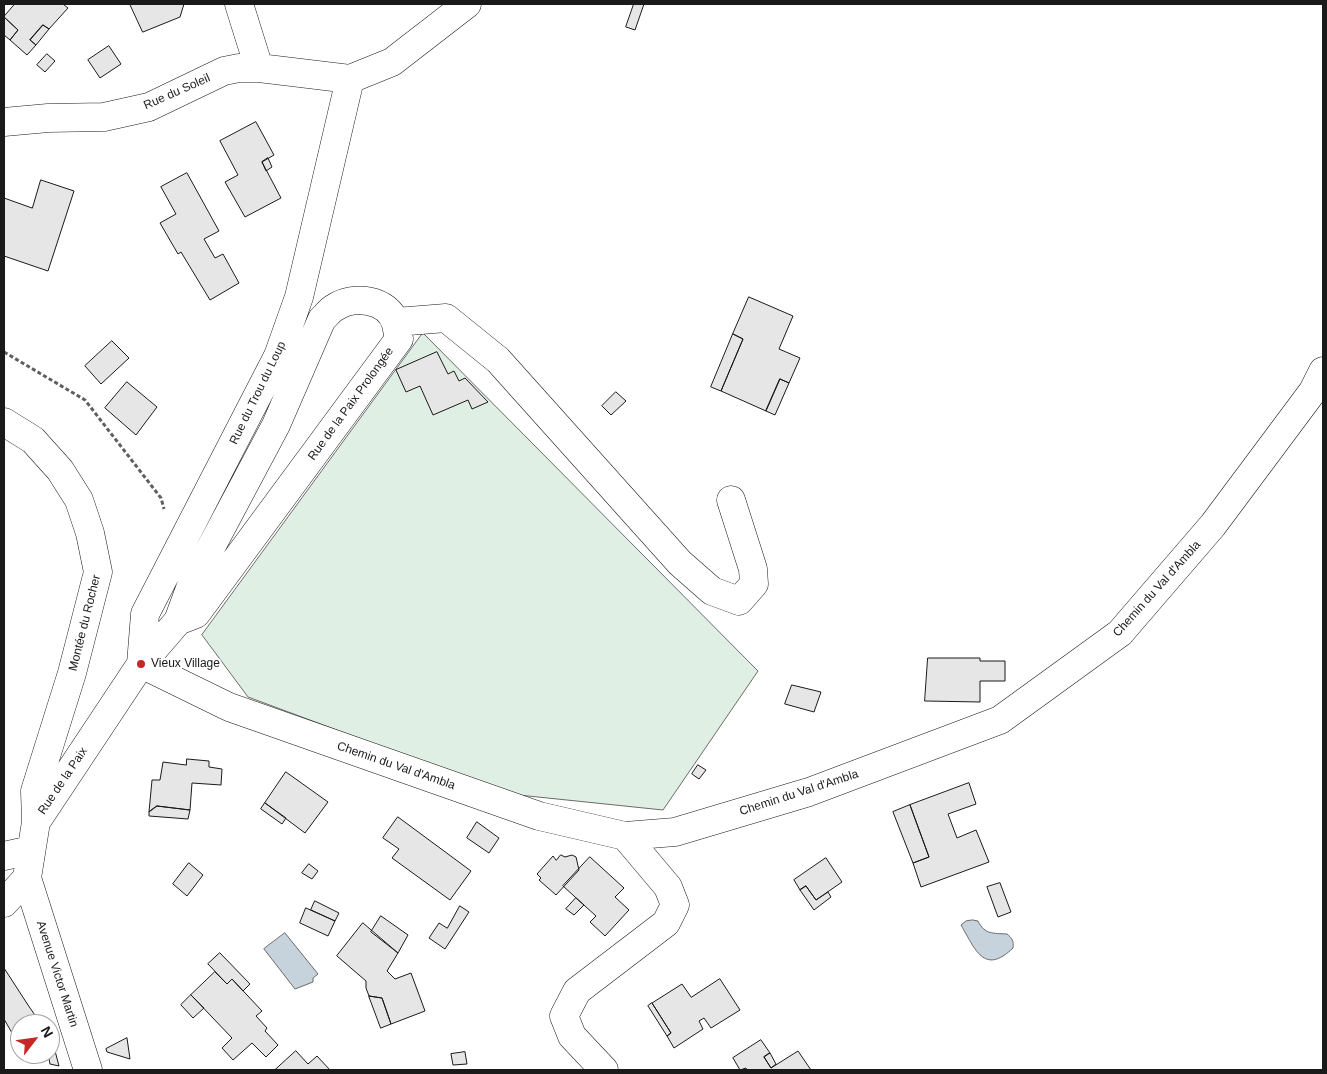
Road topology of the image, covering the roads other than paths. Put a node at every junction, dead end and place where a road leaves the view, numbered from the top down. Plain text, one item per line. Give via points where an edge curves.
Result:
1 (239, 4) edge
2 (468, 4) edge
3 (259, 68) junction
4 (350, 79) junction
5 (4, 122) edge
6 (396, 322) junction
7 (1323, 371) edge
8 (4, 422) edge
9 (731, 500) dead end
10 (178, 621) junction
11 (141, 664) junction
12 (36, 822) junction
13 (625, 836) junction
14 (31, 850) junction
15 (4, 856) edge
16 (27, 878) junction
17 (4, 903) edge
18 (88, 1070) edge
19 (604, 1070) edge

1 - 3 street
2 - 4 street via 392,62
3 - 4 street, Rue du Soleil
3 - 5 street, Rue du Soleil via 224,71 149,107 104,117
4 - 11 street, Rue du Trou du Loup via 299,297 278,356 145,614
6 - 9 street via 446,318 469,336 498,360 680,563 712,591 739,601 754,584 753,569
6 - 10 street, Rue de la Paix Prolongée via 399,340 196,614
6 - 10 street, Rue de la Paix Prolongée via 372,301 354,300 334,308 322,319 276,424 192,583
7 - 13 street, Chemin du Val d'Ambla via 1313,391 1213,525 1120,633 1000,720 809,792 675,832
8 - 12 street, Montée du Rocher via 33,440 60,470 79,500 98,572 72,674 35,791
10 - 11 street, Rue de la Paix Prolongée
11 - 12 street, Rue de la Paix
11 - 13 street, Chemin du Val d'Ambla via 238,710 539,816
12 - 14 street, Rue de la Paix
13 - 19 street via 668,886 675,905 666,923 577,991 564,1016 572,1036
14 - 15 street
14 - 16 street, Rue de la Paix
16 - 17 street
16 - 18 street, Avenue Victor Martin

